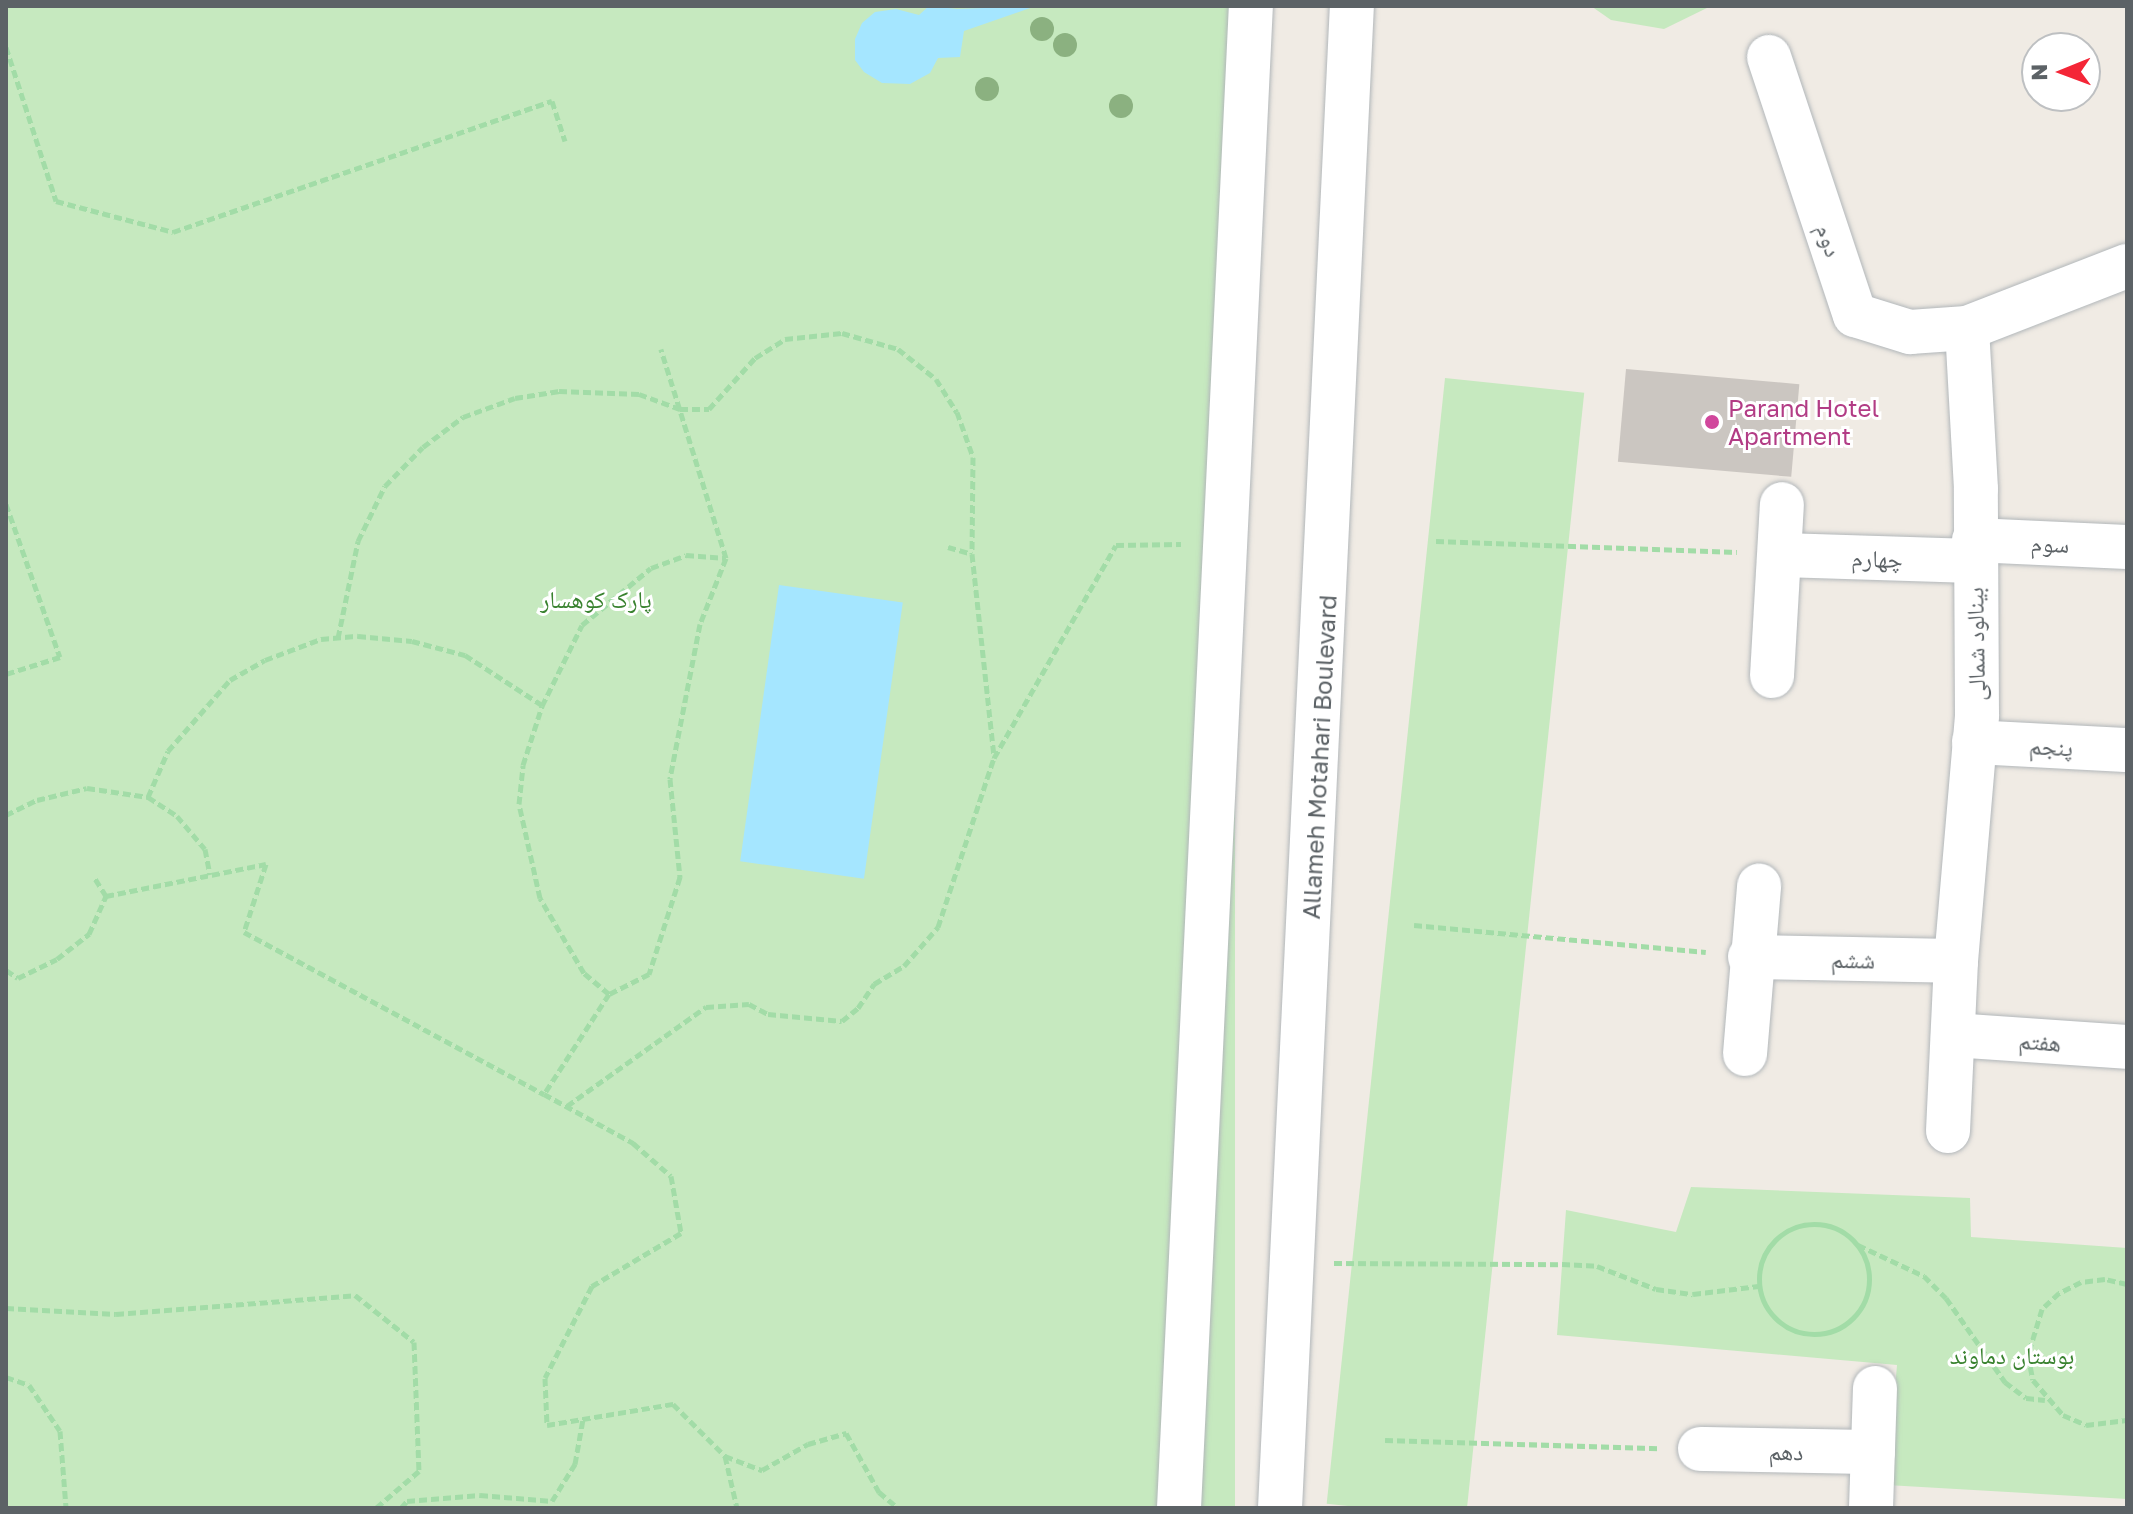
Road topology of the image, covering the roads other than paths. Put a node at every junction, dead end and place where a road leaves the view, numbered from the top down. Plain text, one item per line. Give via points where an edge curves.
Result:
1 (1251, 6) edge
2 (1352, 6) edge
3 (1769, 57) dead end
4 (2127, 266) edge
5 (1967, 328) junction
6 (1782, 504) dead end
7 (2127, 547) edge
8 (1973, 551) junction
9 (1782, 555) junction
10 (1772, 676) dead end
11 (1974, 742) junction
12 (2127, 750) edge
13 (1759, 886) dead end
14 (1750, 957) junction
15 (1956, 961) junction
16 (1953, 1035) junction
17 (2127, 1047) edge
18 (1745, 1054) dead end
19 (1948, 1131) dead end
20 (1875, 1388) dead end
21 (1700, 1449) road end
22 (1873, 1452) junction
23 (1179, 1508) edge
24 (1280, 1508) edge
25 (1871, 1508) edge

1 - 23 main road
2 - 24 main road, Allameh Motahari Boulevard
3 - 5 main road, دوم via 1855,315 1910,332
4 - 5 main road
5 - 8 main road, بینالود شمالی via 1976,489
6 - 9 main road
7 - 8 main road, سوم
8 - 9 main road, چهارم
8 - 11 main road, بینالود شمالی
9 - 10 main road
11 - 12 main road, پنجم
11 - 15 main road, بینالود شمالی
13 - 14 main road
14 - 15 main road, ششم
14 - 18 main road
15 - 16 main road, بینالود شمالی
16 - 17 main road, هفتم
16 - 19 main road, بینالود شمالی
20 - 22 main road
21 - 22 main road, دهم
22 - 25 main road

